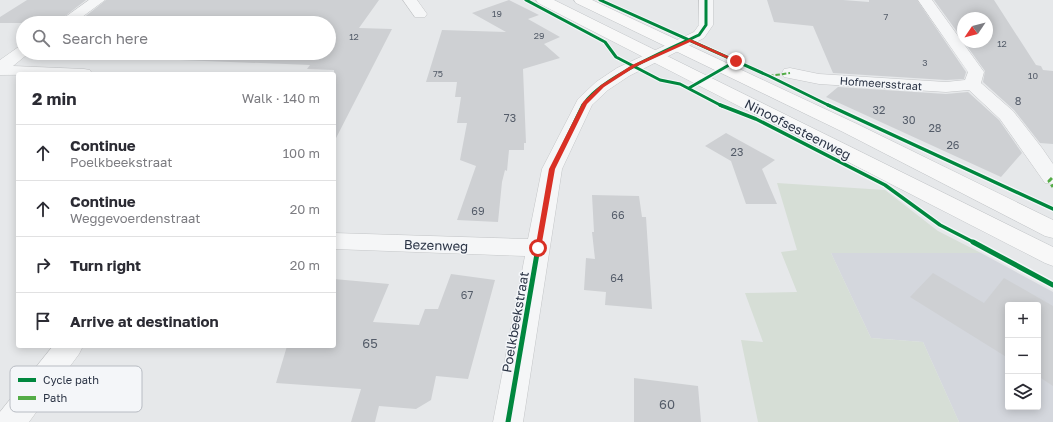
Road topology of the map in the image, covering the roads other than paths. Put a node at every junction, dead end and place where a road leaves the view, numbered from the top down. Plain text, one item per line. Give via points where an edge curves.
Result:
1 (98, 0) edge
2 (410, 0) edge
3 (543, 0) edge
4 (581, 0) edge
5 (706, 0) edge
6 (925, 0) edge
7 (420, 14) dead end
8 (74, 16) edge
9 (677, 46) junction
10 (16, 56) edge
11 (654, 56) junction
12 (0, 69) edge
13 (50, 72) edge
14 (790, 73) dead end
15 (972, 84) junction
16 (1052, 178) edge
17 (1053, 230) edge
18 (336, 242) edge
19 (538, 248) junction
20 (1053, 258) edge
21 (67, 348) edge
22 (54, 366) edge
23 (19, 412) edge
24 (11, 422) edge
25 (508, 422) edge

1 - 8 street
2 - 7 street
3 - 11 main road, Ninoofsesteenweg
4 - 9 main road, Ninoofsesteenweg
5 - 9 street, Poelkbeekstraat via 706,25 703,30
6 - 15 street via 976,72
9 - 11 street, Poelkbeekstraat
9 - 17 main road, Ninoofsesteenweg via 850,128
10 - 12 street
11 - 19 street, Poelkbeekstraat via 612,78 584,103 552,169
11 - 20 main road, Ninoofsesteenweg
12 - 13 street
14 - 15 street, Hofmeersstraat via 819,79 946,87
15 - 16 street via 988,94 1016,127
18 - 19 street, Bezenweg
19 - 25 street, Poelkbeekstraat
21 - 22 street
23 - 24 street

